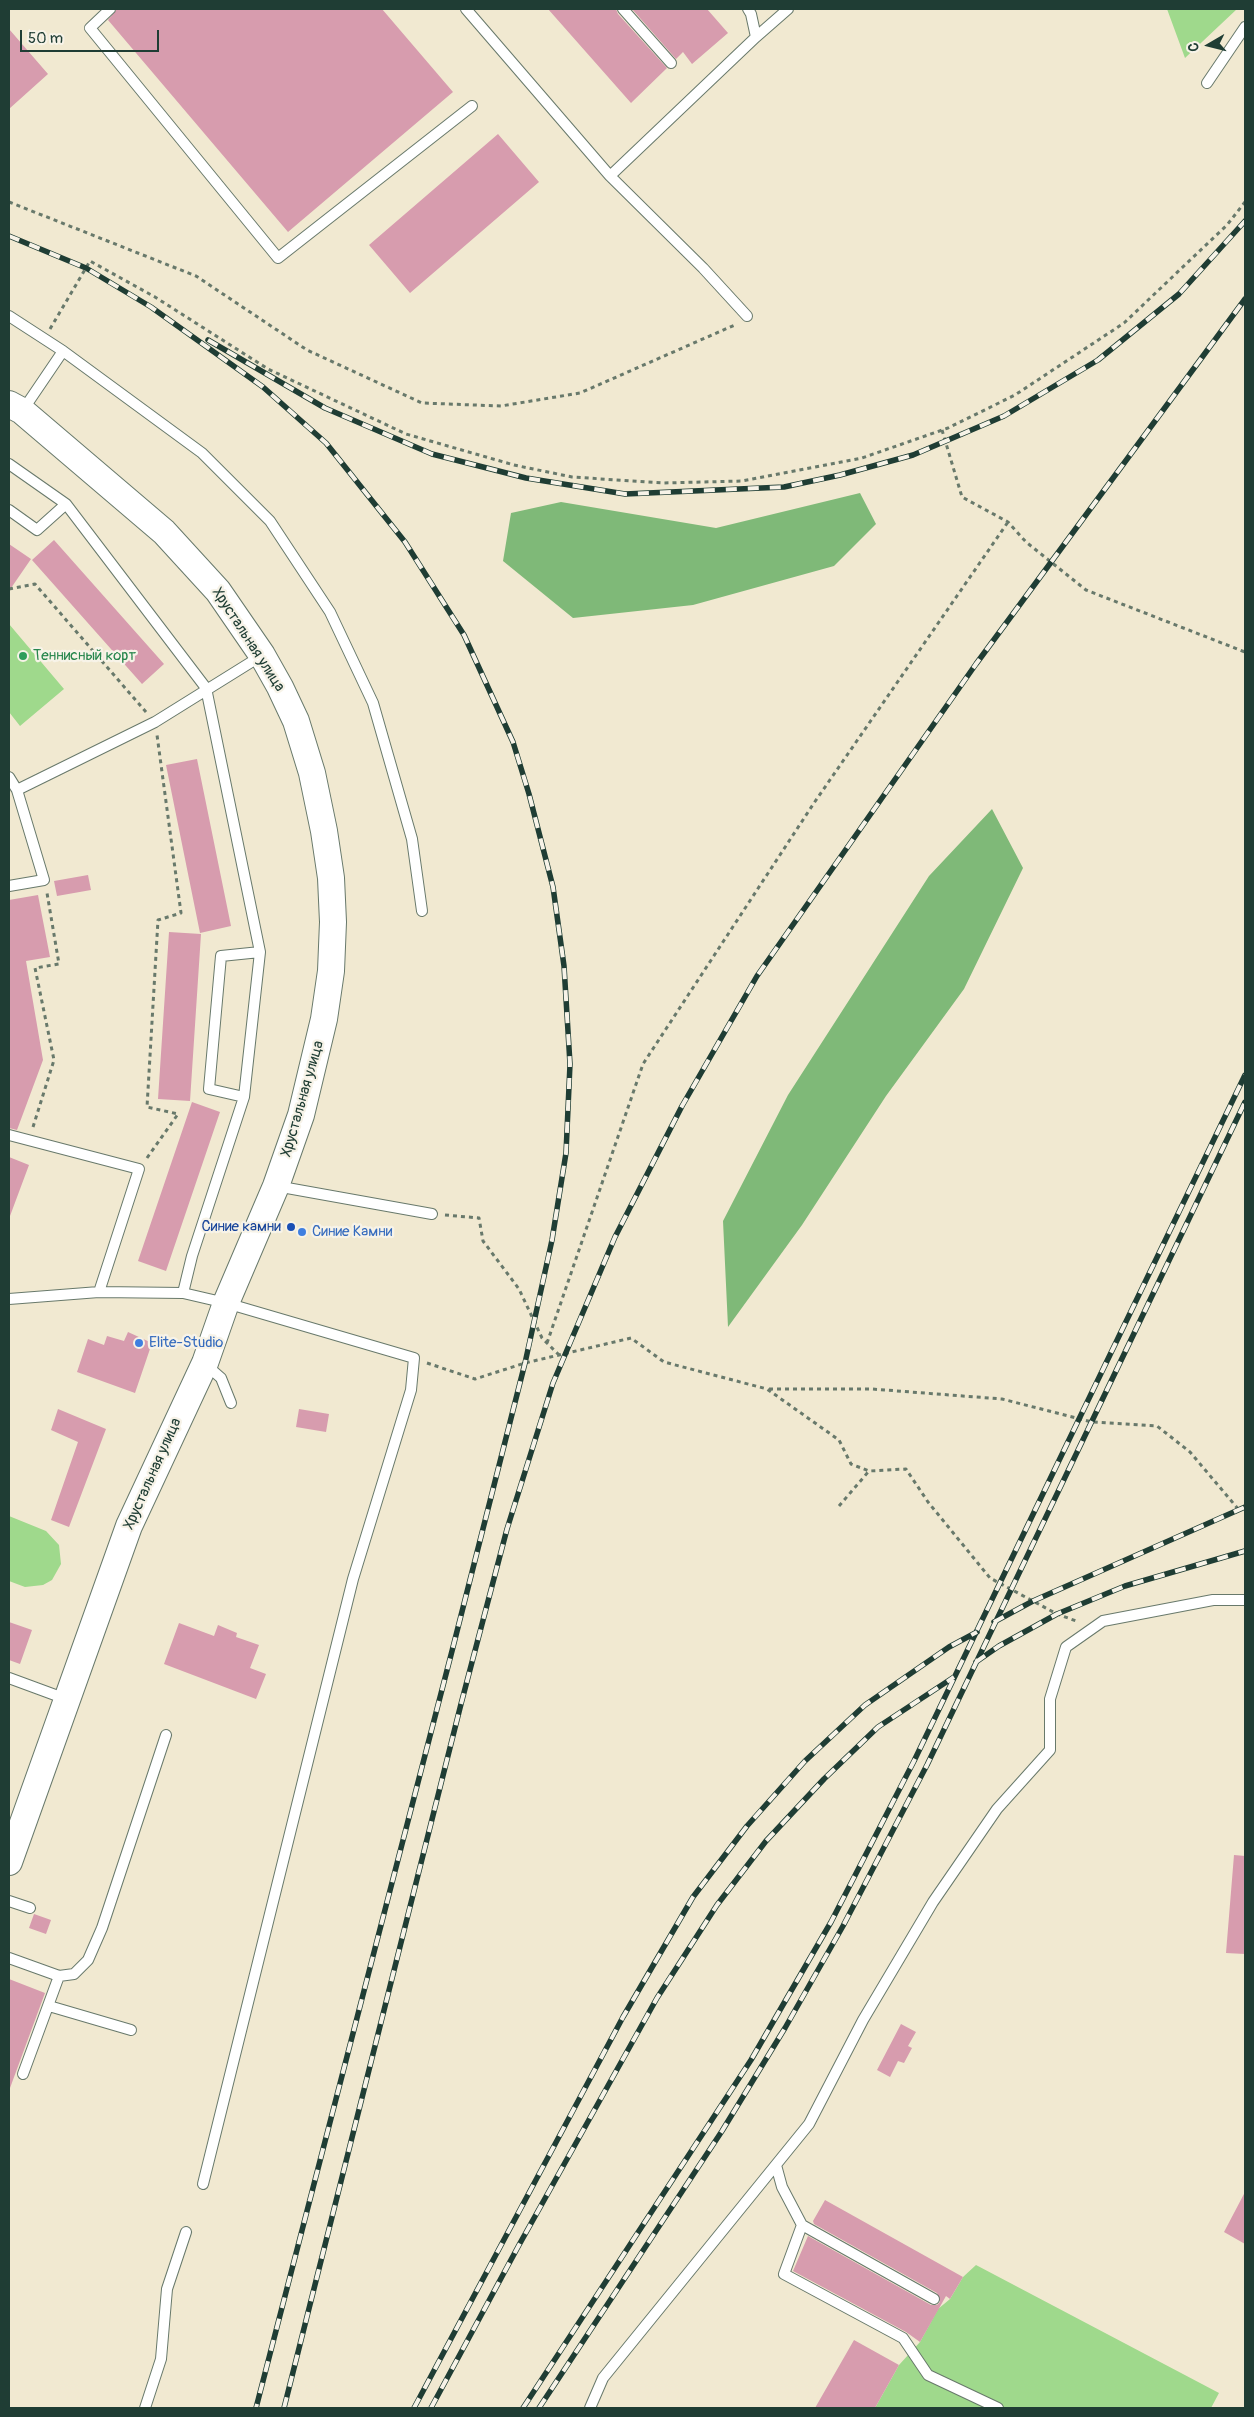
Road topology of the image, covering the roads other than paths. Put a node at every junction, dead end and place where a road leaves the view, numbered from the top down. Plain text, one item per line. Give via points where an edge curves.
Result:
1 (110, 9) edge
2 (466, 9) edge
3 (623, 9) edge
4 (748, 9) edge
5 (788, 9) edge
6 (1245, 27) edge
7 (756, 37) junction
8 (671, 63) dead end
9 (1207, 83) dead end
10 (472, 106) dead end
11 (610, 176) junction
12 (9, 316) edge
13 (747, 316) road end
14 (63, 351) junction
15 (15, 408) edge
16 (9, 464) edge
17 (66, 504) junction
18 (9, 510) edge
19 (262, 655) junction
20 (206, 688) junction
21 (9, 777) edge
22 (18, 790) junction
23 (9, 886) edge
24 (422, 911) dead end
25 (260, 952) junction
26 (244, 1097) junction
27 (9, 1135) edge
28 (276, 1186) junction
29 (432, 1214) road end
30 (99, 1292) junction
31 (182, 1293) junction
32 (9, 1299) edge
33 (226, 1303) junction
34 (204, 1363) junction
35 (232, 1404) dead end
36 (1245, 1600) edge
37 (9, 1678) edge
38 (66, 1699) junction
39 (166, 1735) dead end
40 (9, 1862) edge
41 (9, 1901) edge
42 (30, 1908) dead end
43 (9, 1958) edge
44 (59, 1976) junction
45 (49, 2006) junction
46 (131, 2030) dead end
47 (23, 2074) dead end
48 (776, 2165) junction
49 (203, 2184) dead end
50 (802, 2225) junction
51 (186, 2232) dead end
52 (934, 2299) dead end
53 (145, 2408) edge
54 (590, 2408) edge
55 (998, 2408) edge

1 - 10 lane via 90,28 278,258
2 - 11 lane
3 - 8 lane
4 - 7 lane
5 - 7 lane
6 - 9 lane
7 - 11 lane
11 - 13 lane
12 - 14 lane
14 - 15 lane
14 - 24 lane via 202,453 270,522 330,612 373,703 412,839
15 - 19 street, Хрустальная улица via 164,532 218,591
16 - 17 lane
17 - 18 lane via 37,530
17 - 20 lane
19 - 20 lane
19 - 28 street, Хрустальная улица via 296,721 312,772 324,831 333,922 326,1010 314,1070
20 - 22 lane via 155,722
20 - 25 lane
21 - 22 lane
22 - 23 lane via 44,880
25 - 26 lane
25 - 26 lane via 221,956 209,1089
26 - 31 lane
27 - 30 lane via 140,1169
28 - 29 lane
28 - 33 street, Хрустальная улица
30 - 31 lane
30 - 32 lane
31 - 33 lane
33 - 34 street, Хрустальная улица
33 - 49 lane via 414,1358 411,1390 353,1579
34 - 35 lane via 221,1378
34 - 38 street, Хрустальная улица via 129,1526
36 - 48 lane via 1213,1600 1103,1621 1066,1647 1050,1699 1050,1750 997,1809 933,1902 863,2020 810,2124
37 - 38 lane
38 - 40 street, Хрустальная улица via 20,1819
39 - 44 lane via 102,1928 88,1960 74,1974
41 - 42 lane
43 - 44 lane
44 - 45 lane
45 - 46 lane
45 - 47 lane
48 - 50 lane via 782,2187
48 - 54 lane via 603,2378
50 - 52 lane
50 - 55 lane via 784,2274 903,2338 928,2375
51 - 53 lane via 167,2289 161,2358

